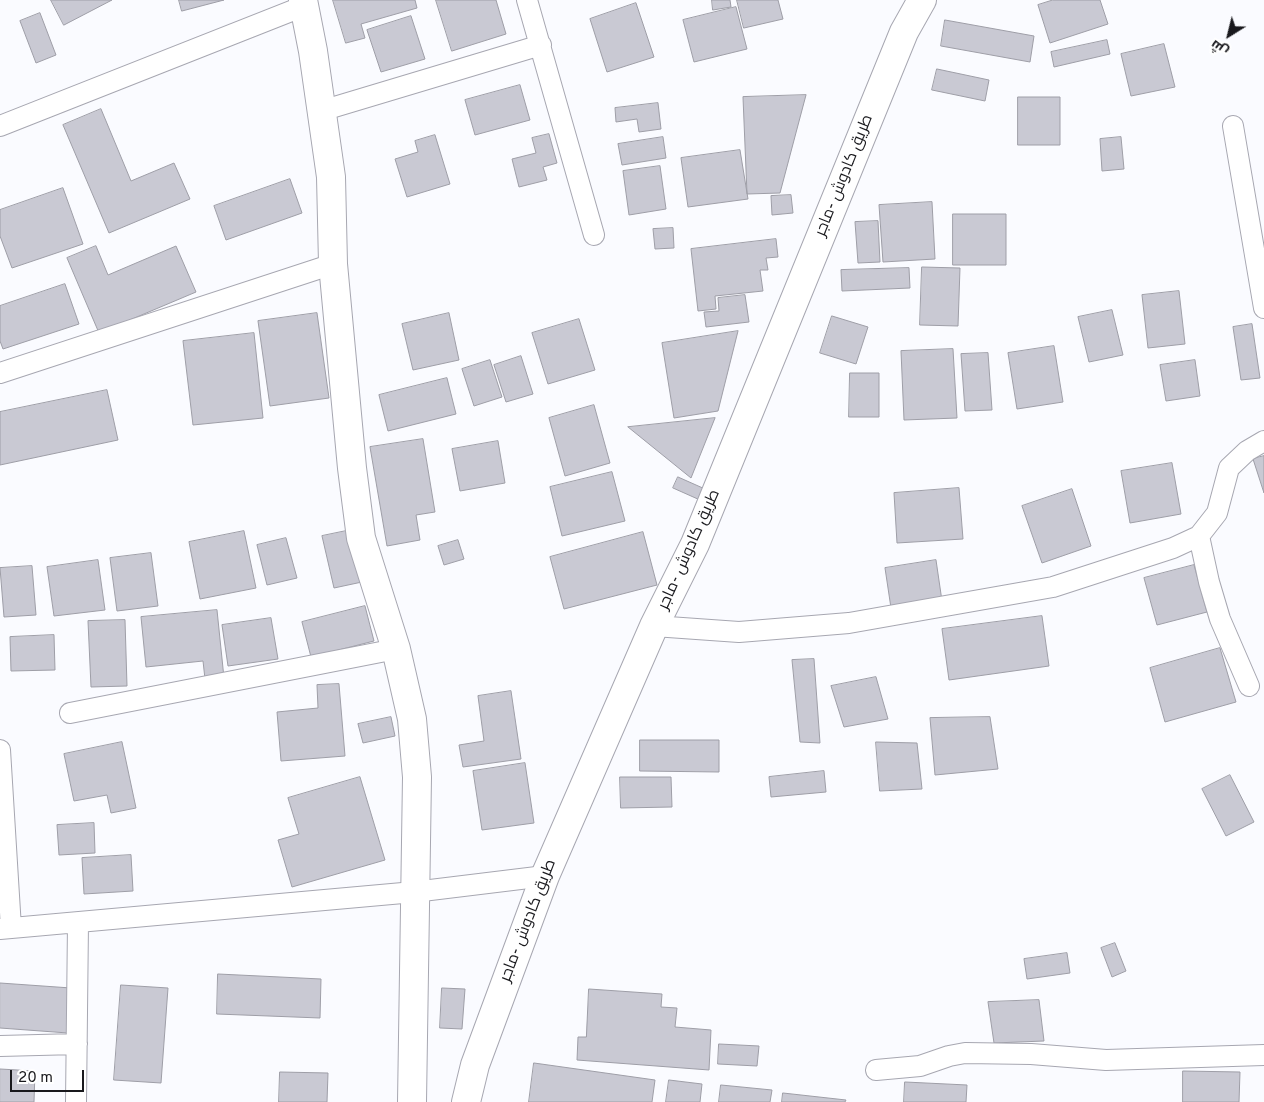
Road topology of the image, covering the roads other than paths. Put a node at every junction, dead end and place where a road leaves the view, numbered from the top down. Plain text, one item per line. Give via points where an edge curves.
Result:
1 (527, 0) edge
2 (922, 0) edge
3 (304, 3) edge
4 (541, 45) junction
5 (321, 111) junction
6 (0, 126) edge
7 (1234, 126) dead end
8 (594, 235) dead end
9 (334, 264) junction
10 (1264, 308) edge
11 (0, 373) edge
12 (1264, 441) edge
13 (1198, 536) junction
14 (654, 626) junction
15 (396, 649) junction
16 (1249, 686) dead end
17 (70, 713) dead end
18 (0, 750) edge
19 (545, 876) junction
20 (414, 892) junction
21 (78, 923) junction
22 (6, 928) edge
23 (78, 1044) junction
24 (0, 1046) edge
25 (1264, 1055) edge
26 (876, 1070) dead end
27 (76, 1102) edge
28 (412, 1102) edge
29 (466, 1102) edge

1 - 4 street
2 - 14 main road, طريق كادوش -ماجر via 904,32 695,544
3 - 5 main road
3 - 6 street
4 - 5 street
4 - 8 street
5 - 9 main road via 331,177
7 - 10 street
9 - 11 street
9 - 15 main road via 361,538
12 - 13 street via 1229,468 1217,513
13 - 14 street via 1173,548 1053,587 848,623 739,632
13 - 16 street via 1220,619
14 - 19 main road, طريق كادوش -ماجر
15 - 17 street
15 - 20 main road via 412,719 417,777
18 - 22 street
19 - 20 street
19 - 29 main road, طريق كادوش -ماجر via 476,1065
20 - 21 street
20 - 28 main road
21 - 22 street
21 - 23 street
23 - 24 street
23 - 27 street
25 - 26 street via 1106,1060 965,1053 920,1066

